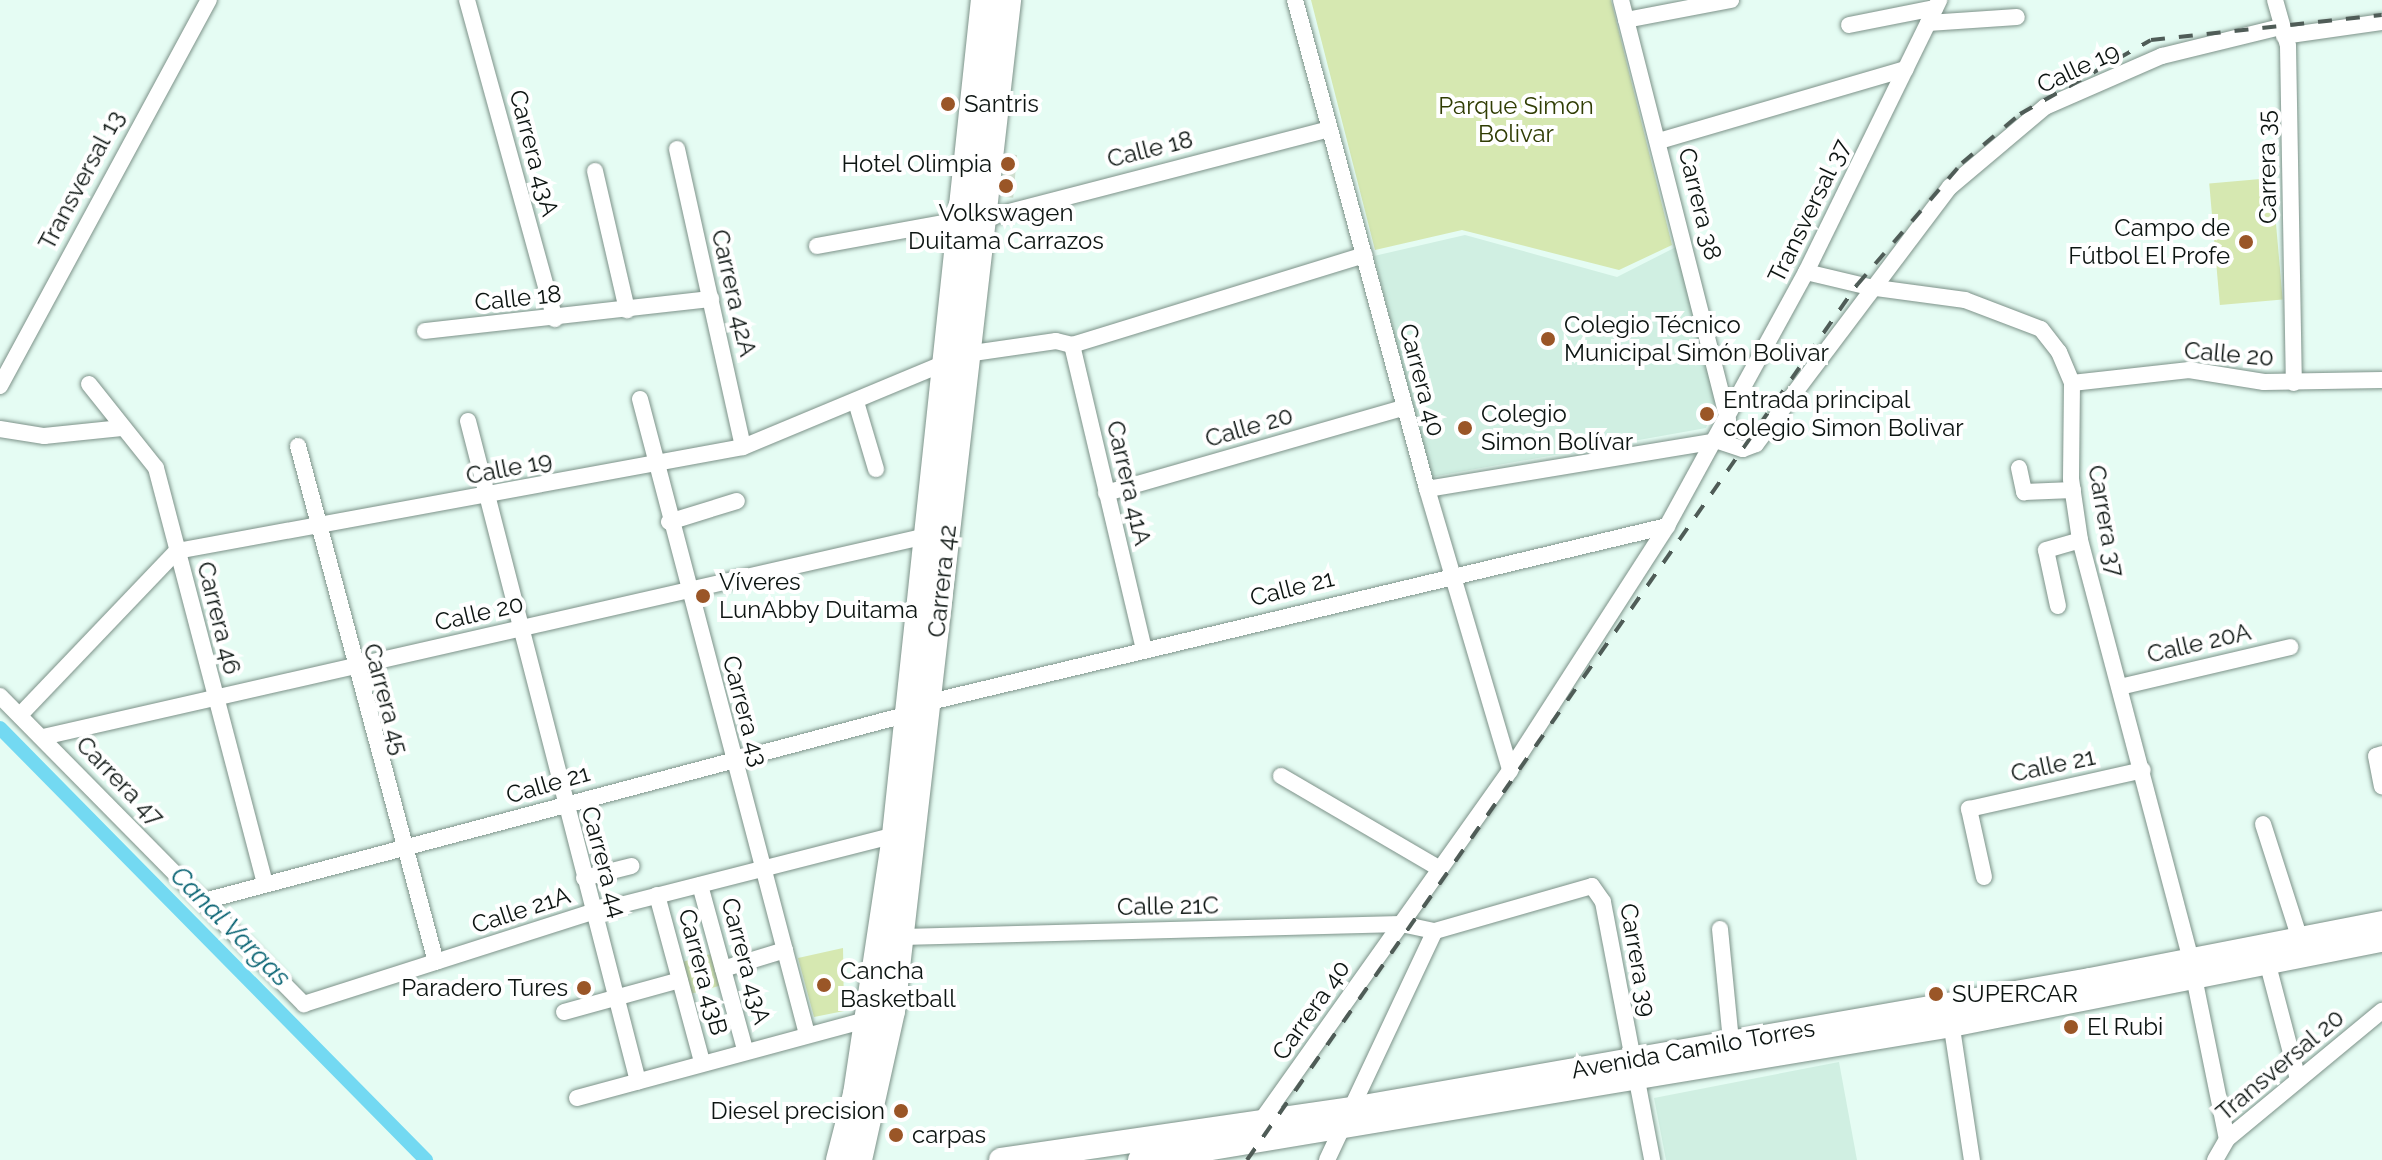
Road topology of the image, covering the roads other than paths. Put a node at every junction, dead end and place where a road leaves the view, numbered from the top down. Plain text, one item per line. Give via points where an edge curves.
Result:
1 (209, 0) edge
2 (467, 0) edge
3 (984, 0) edge
4 (1008, 0) edge
5 (1295, 0) edge
6 (1621, 0) edge
7 (1731, 0) edge
8 (2275, 0) edge
9 (1934, 10) edge
10 (2017, 17) dead end
11 (1626, 20) junction
12 (2382, 22) edge
13 (1849, 25) dead end
14 (2282, 32) junction
15 (1906, 69) junction
16 (1329, 129) junction
17 (1659, 141) junction
18 (677, 149) dead end
19 (595, 171) dead end
20 (971, 220) junction
21 (817, 246) dead end
22 (1364, 255) junction
23 (1806, 272) junction
24 (1869, 287) junction
25 (711, 299) junction
26 (627, 310) junction
27 (555, 319) junction
28 (425, 331) dead end
29 (1064, 343) junction
30 (955, 360) junction
31 (2382, 380) edge
32 (2072, 383) junction
33 (2294, 383) junction
34 (89, 384) dead end
35 (0, 386) edge
36 (640, 399) dead end
37 (856, 402) junction
38 (1405, 407) junction
39 (468, 421) dead end
40 (1728, 421) junction
41 (122, 428) junction
42 (0, 429) edge
43 (1718, 441) junction
44 (298, 446) dead end
45 (743, 447) junction
46 (654, 465) junction
47 (2019, 468) dead end
48 (876, 469) dead end
49 (1427, 489) junction
50 (2073, 490) junction
51 (1106, 493) junction
52 (484, 497) junction
53 (737, 501) dead end
54 (669, 522) junction
55 (1667, 526) junction
56 (318, 527) junction
57 (926, 536) junction
58 (2080, 540) junction
59 (177, 551) junction
60 (1452, 573) junction
61 (688, 589) junction
62 (2058, 606) dead end
63 (520, 627) junction
64 (2290, 647) dead end
65 (1144, 649) junction
66 (353, 667) junction
67 (2120, 687) junction
68 (0, 696) edge
69 (215, 698) junction
70 (930, 702) junction
71 (21, 714) junction
72 (905, 715) junction
73 (43, 737) junction
74 (2382, 754) edge
75 (733, 758) junction
76 (1510, 770) junction
77 (2143, 770) junction
78 (1281, 776) dead end
79 (2382, 786) edge
80 (564, 804) junction
81 (2263, 824) dead end
82 (895, 835) junction
83 (402, 850) junction
84 (631, 866) dead end
85 (762, 869) junction
86 (1440, 869) junction
87 (1984, 877) dead end
88 (584, 878) junction
89 (265, 883) junction
90 (700, 885) junction
91 (657, 895) junction
92 (204, 901) junction
93 (593, 912) junction
94 (2382, 923) edge
95 (1401, 924) junction
96 (1720, 929) dead end
97 (1435, 931) junction
98 (902, 937) junction
99 (2300, 939) junction
100 (2382, 940) edge
101 (785, 950) junction
102 (436, 962) junction
103 (2268, 965) junction
104 (723, 969) junction
105 (2193, 971) junction
106 (680, 980) junction
107 (615, 999) junction
108 (304, 1004) joint
109 (2382, 1011) edge
110 (564, 1012) dead end
111 (1950, 1015) junction
112 (869, 1019) junction
113 (807, 1034) junction
114 (1731, 1042) junction
115 (745, 1050) junction
116 (702, 1062) junction
117 (1634, 1069) junction
118 (2298, 1079) junction
119 (638, 1081) junction
120 (577, 1098) dead end
121 (1347, 1118) junction
122 (1261, 1121) junction
123 (2227, 1139) junction
124 (1223, 1145) edge
125 (839, 1160) edge
126 (859, 1160) edge
127 (1001, 1160) edge
128 (1140, 1160) edge
129 (1327, 1160) edge
130 (1652, 1160) edge
131 (1972, 1160) edge
132 (2215, 1160) edge

1 - 35 street, Transversal 13
2 - 27 street, Carrera 43A
3 - 20 highway, Carrera 42
4 - 20 highway, Carrera 42
5 - 16 street, Carrera 40
6 - 11 street, Carrera 38
7 - 11 street
8 - 14 street, Carrera 35
9 - 10 street
9 - 13 street
9 - 15 street, Transversal 37
11 - 17 street, Carrera 38
12 - 14 street, Calle 19
14 - 24 street, Calle 19 via 2162,56 2045,107 1950,187
14 - 33 street, Carrera 35
15 - 17 street
15 - 23 street, Transversal 37
16 - 20 street, Calle 18
16 - 22 street, Carrera 40
17 - 40 street, Carrera 38
18 - 25 street, Carrera 42A
19 - 26 street
20 - 21 street, Calle 18
20 - 30 highway, Carrera 42
22 - 29 street, Calle 19
22 - 38 street, Carrera 40
23 - 24 street, Carrera 37
23 - 40 street, Transversal 37
24 - 32 street, Carrera 37 via 1965,300 2041,329
24 - 43 street via 1756,444 1743,449
25 - 26 street, Calle 18
25 - 45 street, Carrera 42A
26 - 27 street, Calle 18
27 - 28 street, Calle 18
29 - 30 street, Calle 19
29 - 51 street, Carrera 41A
30 - 37 street, Calle 19
30 - 57 highway, Carrera 42
30 - 70 highway, Carrera 42
31 - 33 street, Calle 20
32 - 33 street, Calle 20 via 2189,370
32 - 50 street, Carrera 37
34 - 41 street, Carrera 46
36 - 46 street, Carrera 43
37 - 45 street, Calle 19
37 - 48 street
38 - 49 street, Carrera 40
38 - 51 street, Calle 20
39 - 52 street, Carrera 44
40 - 43 street, Transversal 37
41 - 42 street via 44,436
41 - 59 street, Carrera 46 via 156,468
43 - 49 street
43 - 55 street, Carrera 40
44 - 56 street, Carrera 45
45 - 46 street, Calle 19
46 - 52 street, Calle 19
46 - 54 street, Carrera 43
47 - 50 street via 2024,492
49 - 60 street, Carrera 40
50 - 58 street, Carrera 37
51 - 65 street, Carrera 41A
52 - 56 street, Calle 19
52 - 63 street, Carrera 44
53 - 54 street
54 - 61 street, Carrera 43
55 - 60 street, Calle 21
55 - 76 street, Carrera 40
56 - 59 street, Calle 19
56 - 66 street, Carrera 45
57 - 61 street, Calle 20
57 - 72 highway, Carrera 42
58 - 62 street via 2047,547
58 - 67 street, Carrera 37
59 - 69 street, Carrera 46
59 - 71 street
60 - 65 street, Calle 21
60 - 76 street, Carrera 40
61 - 63 street, Calle 20
61 - 75 street, Carrera 43
63 - 66 street, Calle 20
63 - 80 street, Carrera 44
64 - 67 street, Calle 20A
65 - 70 street, Calle 21
66 - 69 street, Calle 20
66 - 83 street, Carrera 45
67 - 77 street, Carrera 37
68 - 71 street, Carrera 47
69 - 73 street, Calle 20
69 - 89 street, Carrera 46
70 - 98 highway, Carrera 42
71 - 73 street, Carrera 47
72 - 75 street, Calle 21
72 - 82 highway, Carrera 42
73 - 92 street, Carrera 47
74 - 79 street via 2376,756
75 - 80 street, Calle 21
75 - 85 street, Carrera 43
76 - 86 street, Carrera 40
77 - 87 street, Calle 21 via 1973,807 1968,815
77 - 105 street, Carrera 37
78 - 86 street
80 - 83 street, Calle 21
80 - 88 street, Carrera 44
81 - 99 street
82 - 85 street, Calle 21A
82 - 112 highway, Carrera 42
83 - 89 street, Calle 21
83 - 102 street, Carrera 45
84 - 88 street
85 - 90 street, Calle 21A
85 - 101 street, Carrera 43
86 - 95 street, Carrera 40
88 - 93 street, Carrera 44
89 - 92 street, Calle 21
90 - 91 street, Calle 21A
90 - 104 street, Carrera 43A
91 - 93 street, Calle 21A
91 - 106 street, Carrera 43B
92 - 108 street, Carrera 47
93 - 102 street, Calle 21A
93 - 107 street, Carrera 44
94 - 99 main road, Avenida Camilo Torres
95 - 97 street, Calle 21C
95 - 98 street, Calle 21C
95 - 122 street, Carrera 40
96 - 114 street
97 - 117 street, Carrera 39 via 1592,886 1600,892
97 - 121 street
98 - 126 highway, Carrera 42 via 882,1068
99 - 105 main road, Avenida Camilo Torres
100 - 103 main road, Avenida Camilo Torres
101 - 104 street
101 - 113 street, Carrera 43
102 - 108 street, Calle 21A
103 - 105 main road, Avenida Camilo Torres
103 - 118 street
104 - 115 street, Carrera 43A
105 - 111 main road, Avenida Camilo Torres
105 - 123 street, Carrera 37
106 - 107 street
106 - 116 street, Carrera 43B
107 - 110 street
107 - 119 street, Carrera 44
109 - 118 street, Transversal 20
111 - 114 main road, Avenida Camilo Torres
111 - 117 main road, Avenida Camilo Torres
111 - 131 street
112 - 113 street
112 - 125 highway, Carrera 42
113 - 115 street
114 - 117 main road, Avenida Camilo Torres
115 - 116 street
116 - 119 street
117 - 121 main road, Avenida Camilo Torres
117 - 130 street, Carrera 39
118 - 123 street, Transversal 20
119 - 120 street
121 - 122 main road, Avenida Camilo Torres
121 - 124 main road, Avenida Camilo Torres
121 - 129 street
122 - 124 main road, Avenida Camilo Torres
123 - 132 street, Transversal 20
124 - 127 main road, Avenida Camilo Torres
124 - 128 main road, Avenida Camilo Torres

